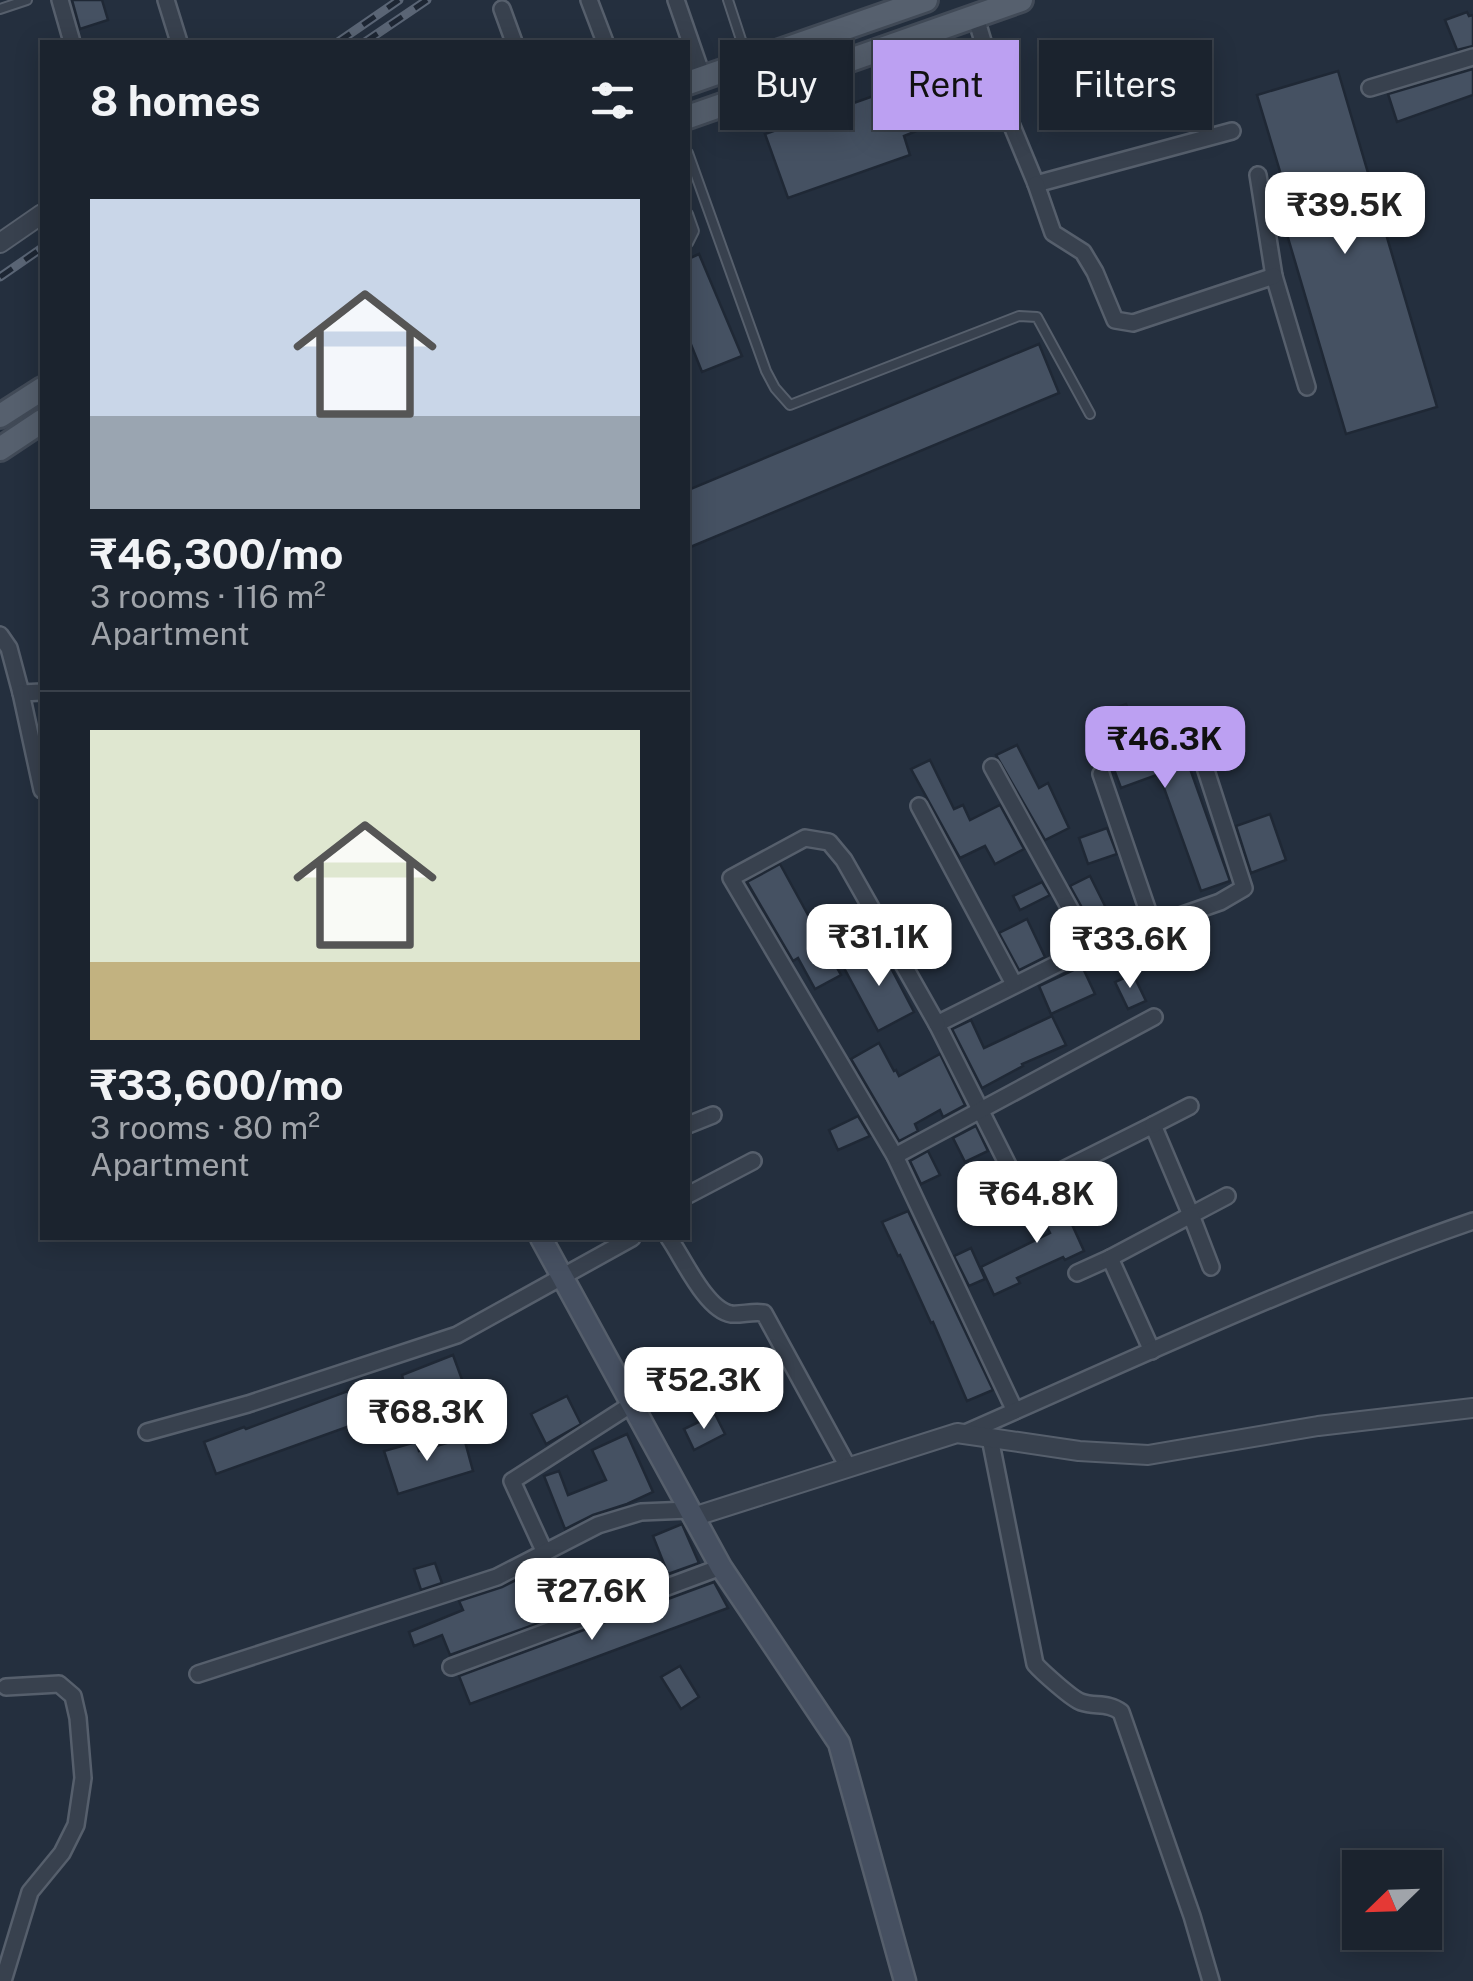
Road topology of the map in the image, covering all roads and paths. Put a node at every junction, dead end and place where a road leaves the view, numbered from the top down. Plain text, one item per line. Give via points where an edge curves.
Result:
1 (28, 0) edge
2 (60, 0) edge
3 (166, 0) edge
4 (589, 0) edge
5 (676, 0) edge
6 (728, 0) edge
7 (926, 0) edge
8 (1020, 0) edge
9 (0, 9) edge
10 (502, 9) dead end
11 (975, 15) junction
12 (71, 40) edge
13 (178, 40) edge
14 (513, 40) edge
15 (604, 40) edge
16 (686, 40) edge
17 (741, 40) edge
18 (811, 40) edge
19 (1473, 57) edge
20 (720, 72) edge
21 (695, 80) edge
22 (1370, 88) dead end
23 (690, 116) edge
24 (1232, 131) dead end
25 (690, 160) edge
26 (1258, 175) dead end
27 (1036, 184) junction
28 (40, 215) edge
29 (0, 243) edge
30 (1274, 276) junction
31 (1307, 387) dead end
32 (40, 390) edge
33 (1090, 414) dead end
34 (0, 416) edge
35 (40, 429) edge
36 (0, 449) edge
37 (0, 635) edge
38 (40, 692) edge
39 (21, 693) junction
40 (1202, 758) dead end
41 (992, 767) dead end
42 (1101, 774) dead end
43 (40, 781) edge
44 (919, 806) dead end
45 (1153, 926) junction
46 (1091, 948) junction
47 (1014, 984) junction
48 (1154, 1017) dead end
49 (937, 1024) junction
50 (1190, 1106) dead end
51 (981, 1110) junction
52 (713, 1115) dead end
53 (690, 1124) edge
54 (1154, 1125) junction
55 (895, 1156) junction
56 (753, 1161) dead end
57 (690, 1193) edge
58 (1226, 1196) dead end
59 (1190, 1215) junction
60 (1473, 1220) edge
61 (543, 1240) edge
62 (628, 1240) edge
63 (670, 1240) edge
64 (1110, 1258) junction
65 (1211, 1267) dead end
66 (1077, 1274) dead end
67 (563, 1277) junction
68 (1152, 1350) junction
69 (632, 1404) junction
70 (1473, 1408) edge
71 (1015, 1411) junction
72 (147, 1432) dead end
73 (963, 1434) junction
74 (990, 1438) junction
75 (848, 1467) junction
76 (691, 1513) junction
77 (545, 1553) junction
78 (721, 1568) junction
79 (452, 1667) dead end
80 (198, 1674) dead end
81 (6, 1686) dead end
82 (4, 1981) edge
83 (905, 1981) edge
84 (1211, 1981) edge

1 - 9 lane
2 - 12 street
3 - 13 street
4 - 15 street
5 - 16 street
6 - 17 lane
7 - 18 main road
8 - 11 main road
10 - 14 street
11 - 23 main road
11 - 27 street
19 - 22 street
20 - 21 main road
24 - 27 street
25 - 33 lane via 766,371 790,406 1019,316 1037,317
26 - 30 street
27 - 30 street via 1053,233 1083,252 1115,320 1132,323
28 - 29 street
30 - 31 street
32 - 34 main road
35 - 36 main road
37 - 39 street
38 - 39 street
39 - 43 street
40 - 45 street via 1244,888
41 - 46 street
42 - 45 street
44 - 47 street
45 - 46 street
46 - 47 street
47 - 49 street
48 - 51 street
49 - 51 street
49 - 55 street via 829,842 805,838 731,878
50 - 54 street
51 - 54 street via 1021,1191
51 - 55 street
52 - 53 street
54 - 59 street
55 - 71 street
56 - 57 street
58 - 59 street
59 - 64 street
59 - 65 street
60 - 68 street
61 - 67 main road
62 - 67 street
63 - 75 street via 722,1312 764,1312
64 - 66 street
64 - 68 street
67 - 69 main road
67 - 72 street via 457,1336
68 - 71 street
69 - 76 main road
69 - 77 street via 512,1481
70 - 74 street via 1148,1455
71 - 73 street
73 - 74 street
73 - 75 street
74 - 84 street via 1035,1664 1073,1698 1121,1712
75 - 76 street
76 - 77 street via 640,1512
76 - 78 main road
77 - 80 street via 497,1577
78 - 79 street
78 - 83 main road via 839,1743
81 - 82 street via 58,1684 74,1696 83,1778 76,1825 30,1892

